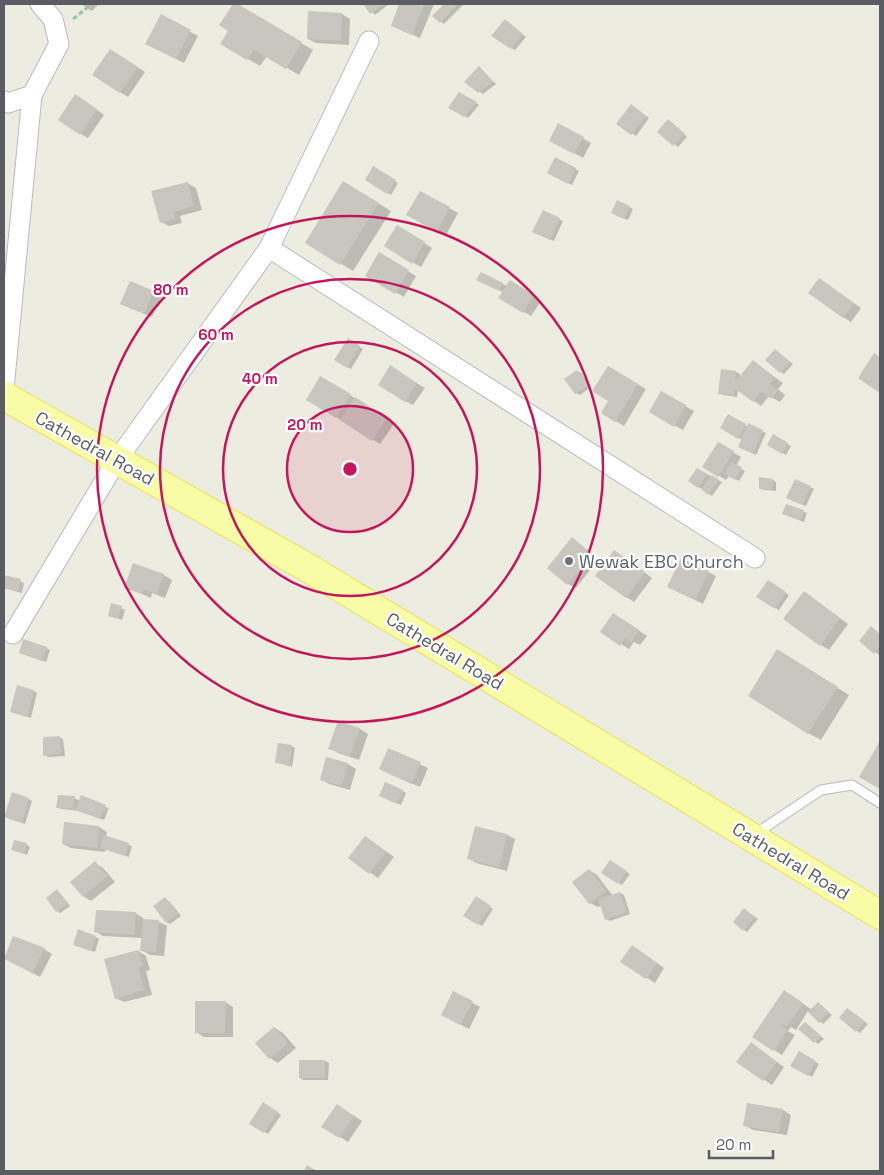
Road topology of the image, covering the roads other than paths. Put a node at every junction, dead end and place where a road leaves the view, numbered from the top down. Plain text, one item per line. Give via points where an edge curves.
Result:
1 (40, 4) edge
2 (369, 41) dead end
3 (32, 95) junction
4 (4, 101) edge
5 (269, 248) junction
6 (4, 390) edge
7 (4, 396) edge
8 (117, 460) junction
9 (754, 558) dead end
10 (13, 634) dead end
11 (880, 803) edge
12 (751, 837) junction
13 (880, 915) edge

1 - 3 street via 53,19 60,44
2 - 5 street
3 - 4 street via 8,103
3 - 6 street
5 - 8 street
5 - 9 street
7 - 8 main road, Cathedral Road
8 - 10 street
8 - 12 main road, Cathedral Road via 310,569
11 - 12 lane via 852,784 821,790
12 - 13 main road, Cathedral Road

